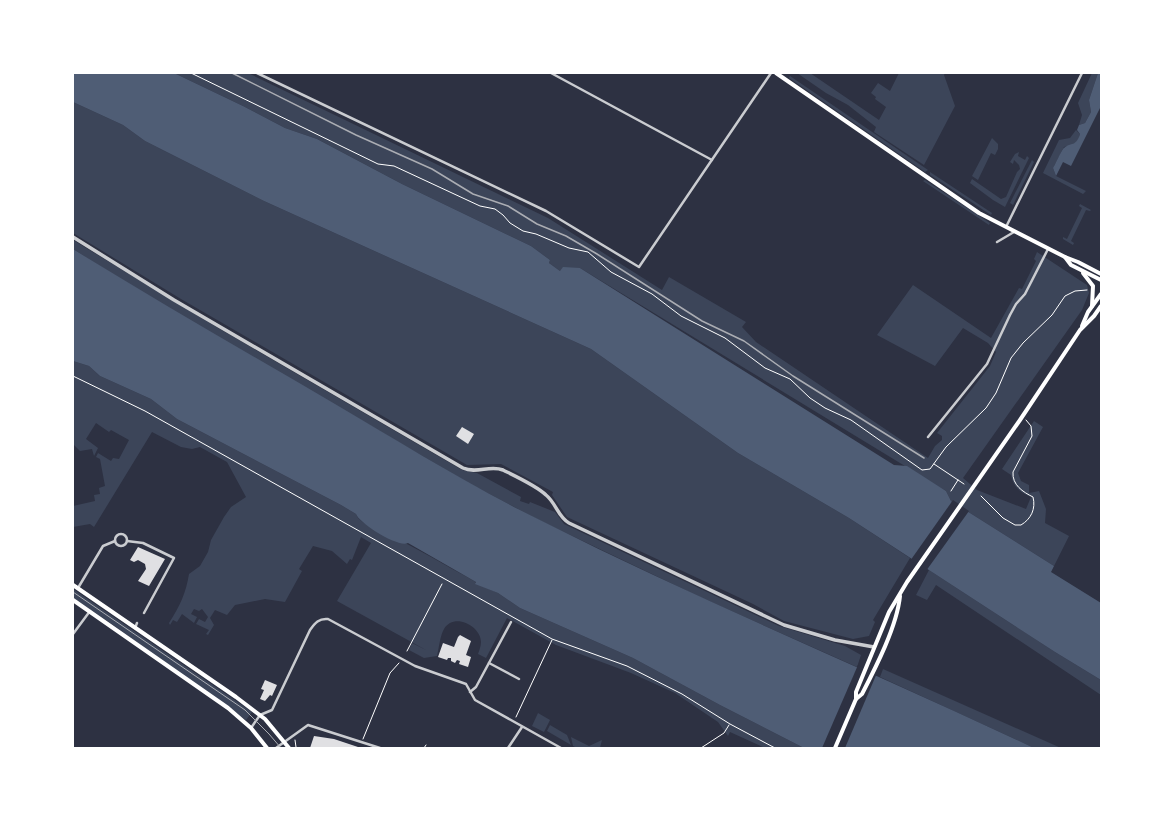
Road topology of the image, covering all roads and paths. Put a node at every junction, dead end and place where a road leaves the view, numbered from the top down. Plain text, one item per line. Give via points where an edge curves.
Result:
1 (191, 73) edge
2 (257, 73) edge
3 (551, 73) edge
4 (771, 73) edge
5 (776, 73) edge
6 (1082, 73) edge
7 (712, 160) junction
8 (1006, 227) junction
9 (1014, 232) junction
10 (73, 237) edge
11 (997, 242) dead end
12 (1048, 249) junction
13 (1064, 257) junction
14 (1082, 271) junction
15 (1101, 274) edge
16 (1101, 280) edge
17 (1092, 291) dead end
18 (1101, 294) edge
19 (1092, 306) junction
20 (1101, 306) edge
21 (1080, 330) junction
22 (73, 376) edge
23 (1022, 417) junction
24 (928, 436) dead end
25 (934, 464) junction
26 (958, 480) junction
27 (964, 484) dead end
28 (951, 491) dead end
29 (981, 496) dead end
30 (115, 541) junction
31 (127, 541) junction
32 (442, 584) dead end
33 (73, 585) edge
34 (78, 588) junction
35 (900, 596) junction
36 (73, 600) edge
37 (90, 611) junction
38 (144, 613) dead end
39 (511, 622) dead end
40 (138, 623) dead end
41 (134, 629) junction
42 (73, 634) edge
43 (552, 639) junction
44 (874, 647) junction
45 (882, 650) junction
46 (407, 651) dead end
47 (402, 659) junction
48 (489, 663) junction
49 (519, 679) dead end
50 (470, 692) junction
51 (856, 699) junction
52 (260, 715) junction
53 (515, 718) dead end
54 (730, 724) junction
55 (522, 727) junction
56 (251, 728) junction
57 (293, 736) junction
58 (362, 741) junction
59 (284, 742) junction
60 (426, 745) dead end
61 (267, 748) edge
62 (276, 748) edge
63 (289, 748) edge
64 (296, 748) edge
65 (380, 748) edge
66 (424, 748) edge
67 (508, 748) edge
68 (561, 748) edge
69 (701, 748) edge
70 (775, 748) edge
71 (835, 748) edge

1 - 25 path via 378,164 394,166 480,206 500,211 519,229 584,251 612,272 652,294 681,316 725,338 765,368 790,379 824,408 851,420 922,470 930,469
2 - 7 street via 546,211 639,268
3 - 7 street
4 - 7 street
5 - 8 main road via 965,203
6 - 8 street
8 - 9 main road
9 - 11 street
9 - 12 main road
10 - 44 street via 174,300 463,468 471,471 502,470 543,492 564,520 784,625 835,640
12 - 13 main road
12 - 24 street via 1025,294 1010,315 987,364
13 - 14 main road
13 - 15 main road
14 - 16 main road
14 - 19 main road via 1093,286
17 - 25 path via 1075,291 1065,296 1052,315 1022,343 1011,358 996,394 986,408 946,447
18 - 19 main road
19 - 21 main road
20 - 21 main road
21 - 23 main road
22 - 43 path via 148,413
23 - 29 path via 1032,426 1032,436 1012,476 1019,488 1033,497 1033,511 1025,523 1014,525 1003,518
23 - 35 main road via 916,568
25 - 26 path
26 - 27 path
26 - 28 path
30 - 31 street via 118,546
30 - 31 street via 116,536 121,534
30 - 34 street via 103,546
31 - 38 street via 143,542 174,558
32 - 46 path
33 - 34 main road
34 - 41 main road
35 - 44 main road via 891,607
35 - 45 main road via 898,610
36 - 37 main road
37 - 42 street
37 - 56 main road via 228,708
39 - 48 street
40 - 41 street
41 - 52 main road
43 - 53 path
43 - 54 path via 627,666 682,694
44 - 45 main road
44 - 51 main road via 856,692
45 - 51 main road via 862,694
47 - 50 street via 466,684
47 - 52 street via 331,620 323,619 316,622 310,630 272,710
47 - 58 path via 390,673
48 - 49 street
48 - 50 street via 476,687
50 - 55 street via 475,700
51 - 71 main road
52 - 56 street
52 - 59 main road
54 - 69 path via 724,733
54 - 70 path
55 - 67 street
55 - 68 street
56 - 61 main road
57 - 58 street via 308,725
57 - 59 street
57 - 64 path via 297,742
58 - 65 street
59 - 62 street
59 - 63 main road
60 - 66 path

